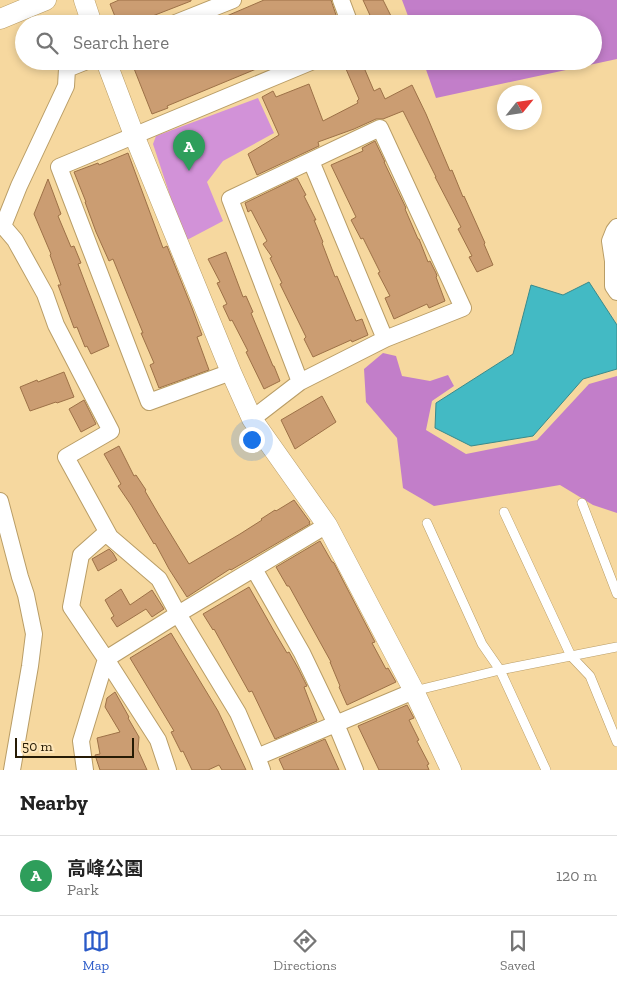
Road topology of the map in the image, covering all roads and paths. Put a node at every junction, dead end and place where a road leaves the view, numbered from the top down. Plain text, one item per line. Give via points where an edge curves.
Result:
1 (46, 0) edge
2 (84, 0) edge
3 (232, 0) edge
4 (342, 0) edge
5 (89, 15) edge
6 (196, 15) edge
7 (347, 15) edge
8 (0, 19) edge
9 (67, 70) edge
10 (109, 70) edge
11 (291, 70) edge
12 (134, 135) junction
13 (311, 161) junction
14 (1, 225) edge
15 (617, 227) edge
16 (617, 292) edge
17 (385, 339) junction
18 (231, 372) junction
19 (300, 382) junction
20 (252, 419) junction
21 (0, 501) edge
22 (582, 503) dead end
23 (504, 512) dead end
24 (427, 523) dead end
25 (327, 525) junction
26 (107, 532) junction
27 (254, 569) junction
28 (617, 594) edge
29 (178, 614) junction
30 (617, 647) edge
31 (571, 656) junction
32 (106, 659) junction
33 (500, 670) junction
34 (414, 691) junction
35 (336, 724) junction
36 (617, 742) edge
37 (260, 763) edge
38 (12, 770) edge
39 (85, 770) edge
40 (168, 770) edge
41 (355, 770) edge
42 (451, 770) edge
43 (546, 770) edge

1 - 8 street
2 - 5 street
3 - 6 street
4 - 7 street
9 - 14 street via 66,86
10 - 12 street
11 - 12 street
12 - 18 street
12 - 18 street via 59,167 149,402
13 - 17 street
13 - 17 street via 380,128 463,308
13 - 19 street via 230,199
14 - 26 street via 15,240 45,294 56,325 111,431 66,457
15 - 16 street via 610,241 613,286
17 - 19 street
18 - 20 street
19 - 20 street
20 - 25 street
21 - 38 street via 34,634
22 - 28 lane
23 - 31 lane
24 - 33 lane via 482,644
25 - 27 street
25 - 34 street
26 - 29 street via 159,578
26 - 32 street via 81,555 71,607
27 - 29 street
27 - 35 street via 302,653
29 - 32 street
29 - 37 street via 238,713
30 - 31 lane
31 - 33 lane
31 - 36 lane via 590,676
32 - 39 street via 81,741
32 - 40 street via 158,740
33 - 34 lane
33 - 43 lane
34 - 35 street
34 - 42 street
35 - 37 street
35 - 41 street

